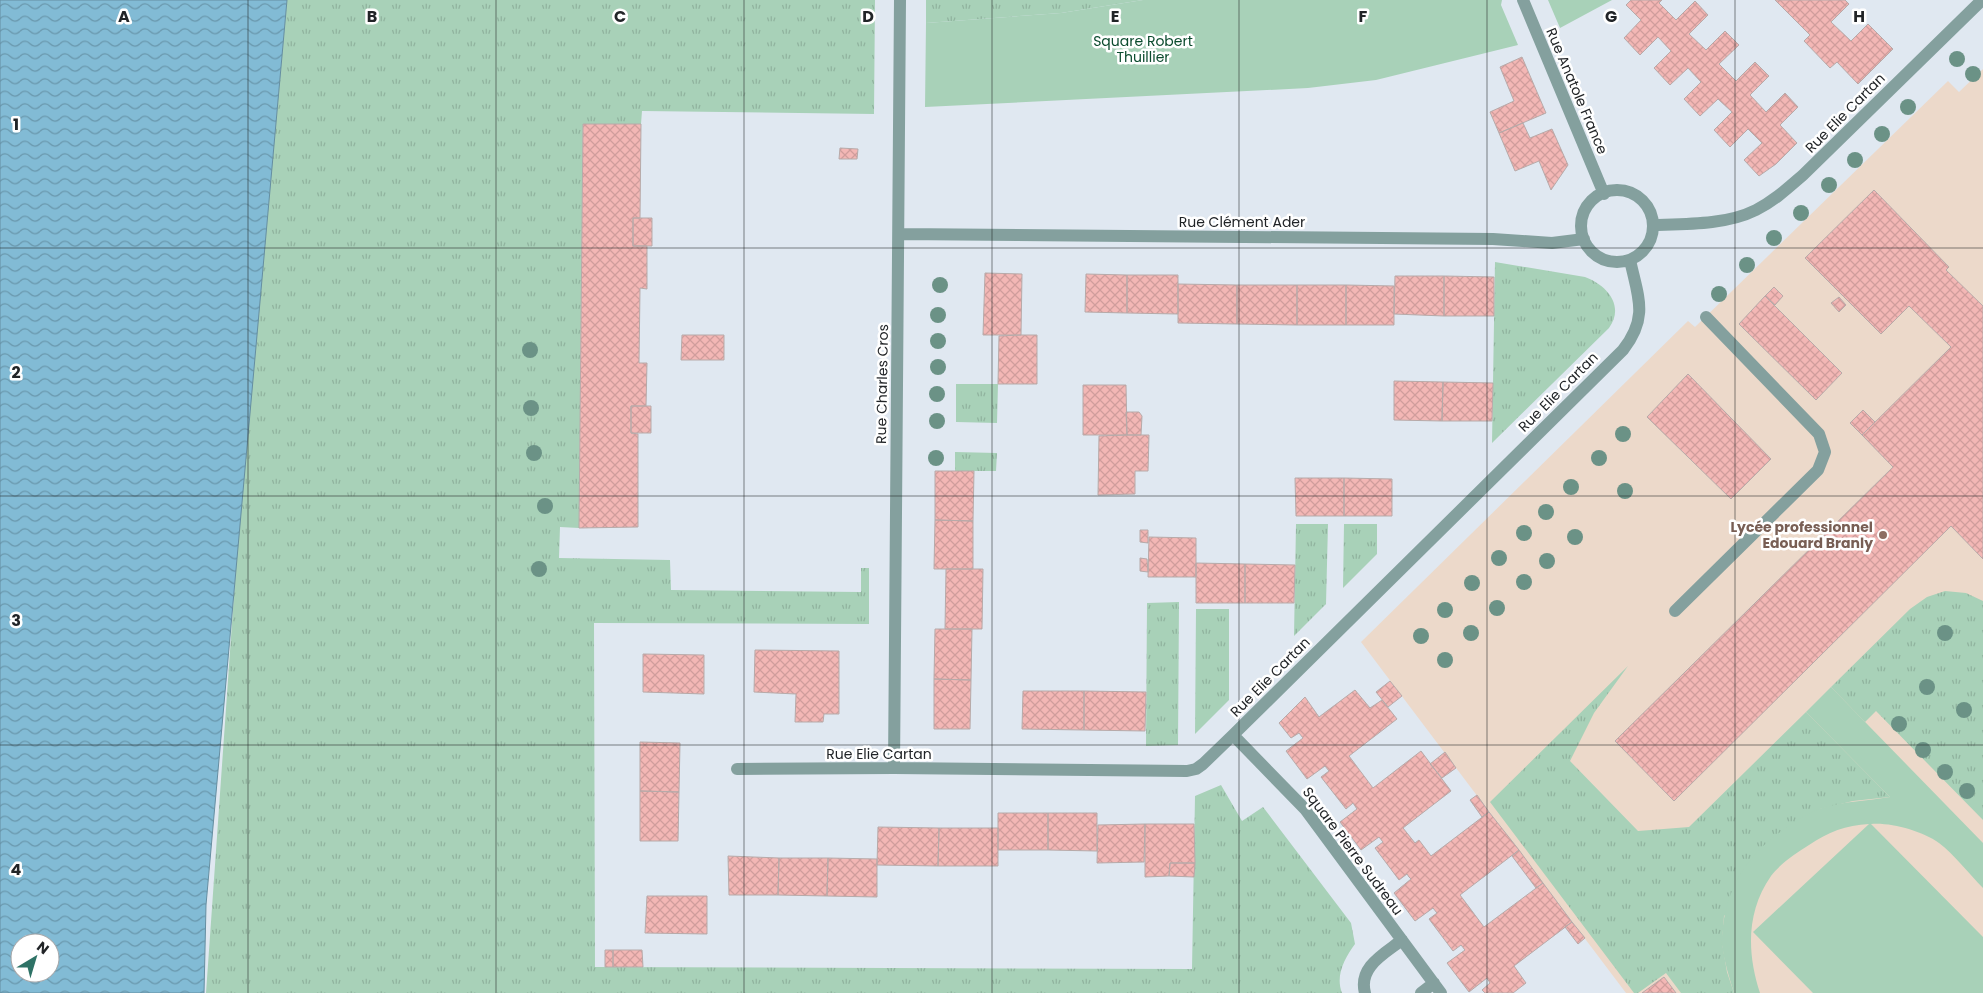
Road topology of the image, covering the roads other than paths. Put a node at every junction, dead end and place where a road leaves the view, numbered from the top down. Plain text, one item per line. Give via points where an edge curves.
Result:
1 (900, 0) edge
2 (1523, 0) edge
3 (1982, 0) edge
4 (1604, 194) junction
5 (1653, 225) junction
6 (899, 234) junction
7 (1584, 239) junction
8 (1630, 260) junction
9 (1706, 317) dead end
10 (1676, 611) dead end
11 (1233, 735) junction
12 (894, 768) junction
13 (737, 769) dead end
14 (1402, 940) junction
15 (1437, 988) edge
16 (1366, 993) edge
17 (1420, 993) edge

1 - 6 street, Rue Charles Cros
2 - 4 street, Rue Anatole France
3 - 5 street, Rue Elie Cartan via 1780,195 1755,210 1726,220
4 - 5 street via 1626,191 1637,196 1651,214
4 - 7 street via 1594,199 1582,218
5 - 8 street via 1648,246
6 - 7 street, Rue Clément Ader via 1493,239 1552,243
6 - 12 street, Rue Charles Cros
7 - 8 street via 1589,249 1608,261
8 - 11 street, Rue Elie Cartan via 1640,311 1638,325 1628,344
9 - 10 street via 1820,434 1825,452 1818,470
11 - 12 street, Rue Elie Cartan via 1203,764 1186,771
11 - 14 street, Square Pierre Sudreau via 1305,809
12 - 13 street, Rue Elie Cartan
14 - 15 street, Square Pierre Sudreau
14 - 16 street via 1368,968 1363,985
15 - 17 street

